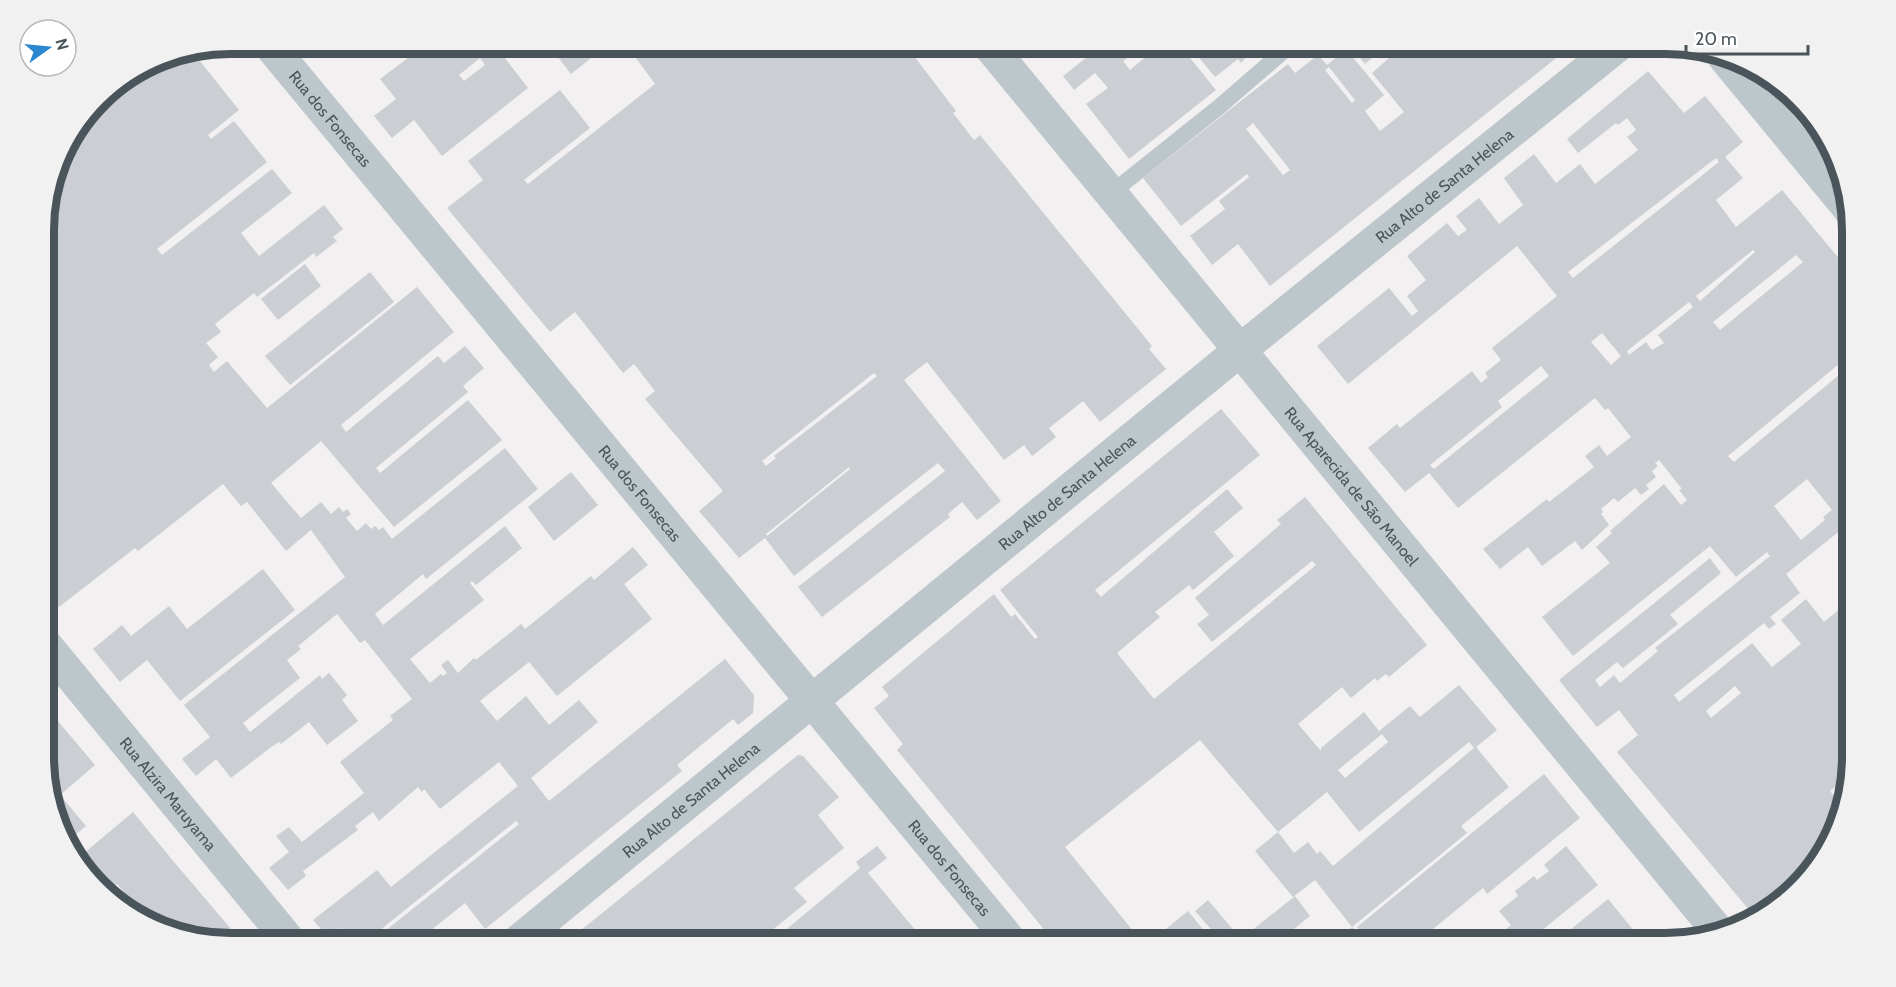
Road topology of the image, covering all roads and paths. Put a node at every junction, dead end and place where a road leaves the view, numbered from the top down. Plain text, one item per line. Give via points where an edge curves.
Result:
1 (276, 54) edge
2 (995, 54) edge
3 (1281, 54) edge
4 (1609, 54) edge
5 (1732, 67) edge
6 (1110, 194) junction
7 (1838, 195) edge
8 (1239, 351) junction
9 (54, 655) edge
10 (811, 702) junction
11 (1714, 926) edge
12 (282, 933) edge
13 (528, 933) edge
14 (1004, 933) edge

1 - 10 street, Rua dos Fonsecas
2 - 6 street, Rua Aparecida de São Manoel
3 - 6 lane
4 - 8 street, Rua Alto de Santa Helena
5 - 7 street
6 - 8 street, Rua Aparecida de São Manoel
8 - 10 street, Rua Alto de Santa Helena
8 - 11 street, Rua Aparecida de São Manoel
9 - 12 street, Rua Alzira Maruyama
10 - 13 street, Rua Alto de Santa Helena
10 - 14 street, Rua dos Fonsecas

